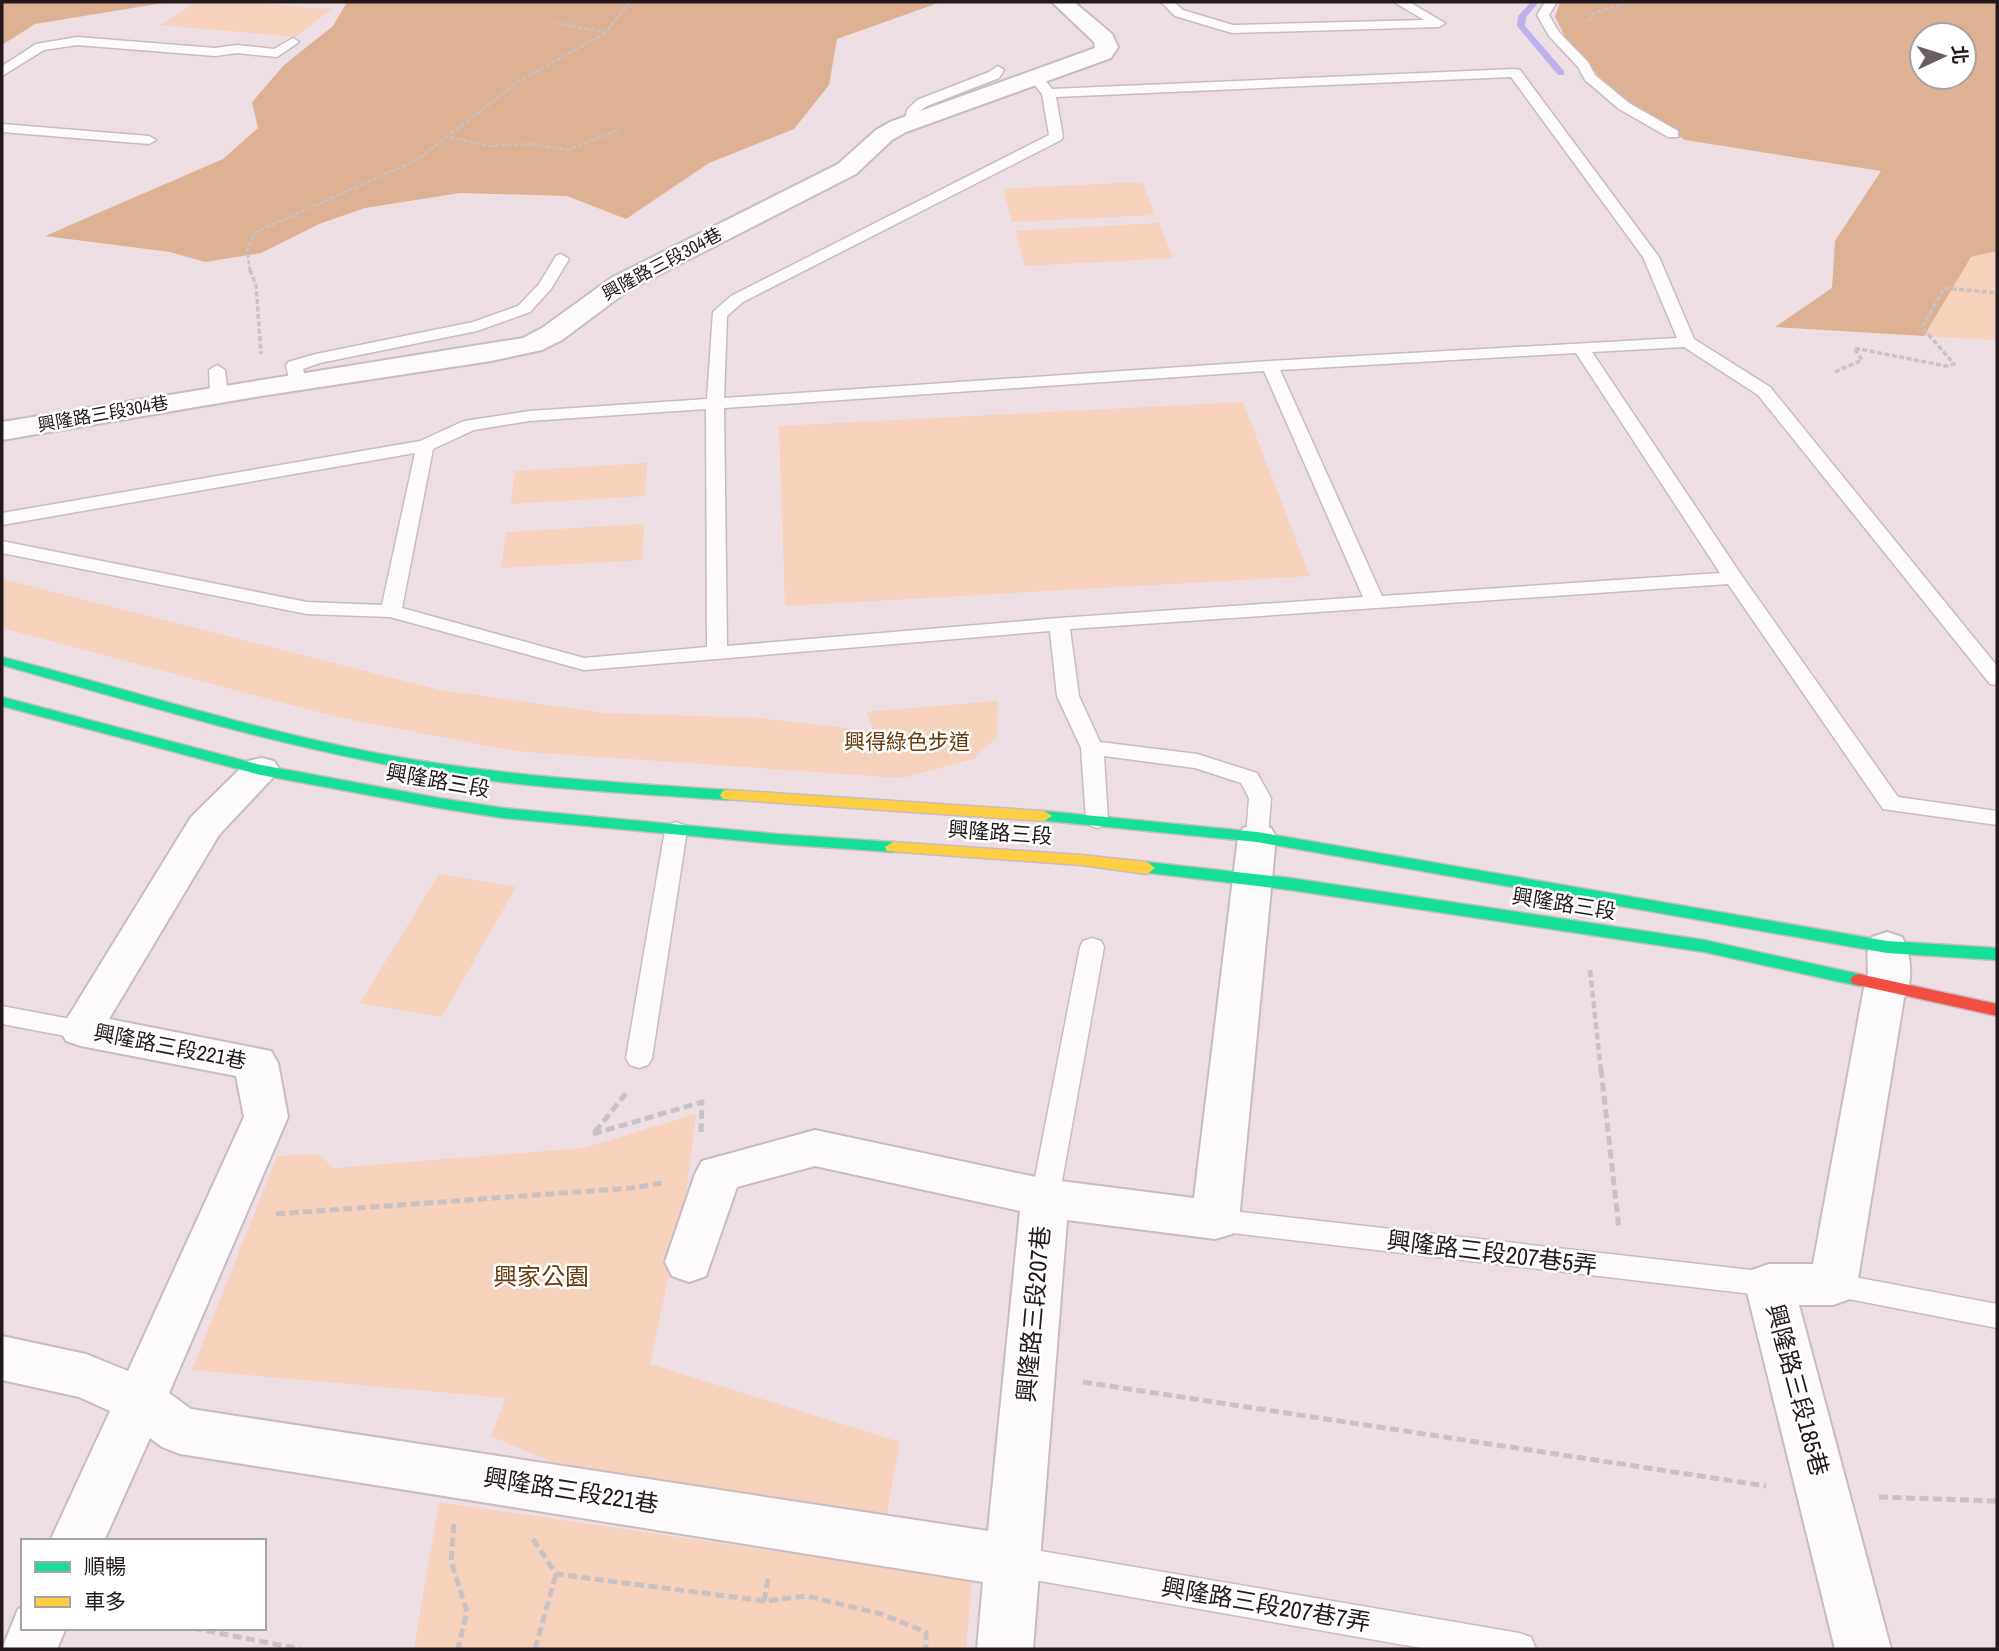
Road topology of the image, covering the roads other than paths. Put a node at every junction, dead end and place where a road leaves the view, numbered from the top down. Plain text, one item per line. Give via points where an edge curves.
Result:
1 (1062, 2) edge
2 (1167, 2) edge
3 (1400, 2) edge
4 (1551, 2) edge
5 (293, 42) dead end
6 (999, 70) dead end
7 (2, 72) edge
8 (1042, 85) junction
9 (912, 120) junction
10 (2, 128) edge
11 (1673, 134) dead end
12 (149, 140) dead end
13 (561, 259) dead end
14 (1687, 342) junction
15 (1582, 350) junction
16 (1270, 366) junction
17 (297, 382) junction
18 (715, 406) junction
19 (2, 431) edge
20 (425, 446) junction
21 (2, 519) edge
22 (2, 547) edge
23 (1733, 578) junction
24 (1375, 602) junction
25 (391, 611) junction
26 (1059, 624) junction
27 (717, 653) junction
28 (2, 662) edge
29 (1997, 679) edge
30 (2, 701) edge
31 (1092, 748) junction
32 (261, 770) junction
33 (1997, 818) edge
34 (1097, 820) junction
35 (676, 830) junction
36 (1254, 859) junction
37 (1093, 947) dead end
38 (1997, 954) edge
39 (1888, 967) junction
40 (1997, 1010) edge
41 (2, 1015) edge
42 (80, 1030) junction
43 (639, 1058) road end
44 (1045, 1198) junction
45 (1215, 1220) junction
46 (689, 1262) dead end
47 (1769, 1284) junction
48 (1833, 1285) junction
49 (1997, 1316) edge
50 (2, 1358) edge
51 (139, 1400) junction
52 (78, 1539) edge
53 (1012, 1560) junction
54 (37, 1630) edge
55 (28, 1649) edge
56 (1005, 1649) edge
57 (1519, 1649) edge
58 (1863, 1649) edge

1 - 8 street, 興隆路三段304巷 via 1104,39 1107,47
2 - 3 lane via 1179,13 1232,29 1439,23
4 - 11 lane via 1543,15 1590,77 1624,106
5 - 7 lane via 277,52 215,52 77,41 40,47
6 - 9 lane via 922,103
8 - 9 street, 興隆路三段304巷
8 - 14 lane via 1515,73 1651,257
8 - 18 lane via 1056,137 737,299 719,315
9 - 17 street, 興隆路三段304巷 via 884,135 847,169 620,284 532,344
10 - 12 lane
13 - 17 lane via 524,309 477,326 294,366
14 - 15 lane
14 - 29 lane via 1764,391
15 - 16 lane
15 - 23 lane
16 - 18 lane
16 - 24 lane
17 - 19 street, 興隆路三段304巷 via 218,382
18 - 20 lane via 529,416 470,425
18 - 27 lane
20 - 21 lane
20 - 25 lane
22 - 25 lane via 307,608
23 - 24 lane
23 - 33 lane via 1891,804
24 - 26 lane
25 - 27 lane via 584,664
26 - 27 lane
26 - 31 lane via 1068,696
28 - 34 main road, 興隆路三段 via 275,734 420,766 516,780
30 - 32 main road, 興隆路三段
31 - 34 lane
31 - 36 lane via 1197,761 1249,778 1260,798
32 - 35 main road, 興隆路三段 via 503,813
32 - 42 street, 興隆路三段221巷 via 205,826
34 - 36 main road, 興隆路三段
35 - 36 main road, 興隆路三段 via 1081,860
35 - 43 lane
36 - 39 main road, 興隆路三段
36 - 39 main road, 興隆路三段 via 1586,928
36 - 45 street
37 - 44 lane
38 - 39 main road, 興隆路三段
39 - 40 main road, 興隆路三段
39 - 48 street
41 - 42 lane
42 - 51 street, 興隆路三段221巷 via 256,1063 266,1116
44 - 45 street, 興隆路三段207巷
44 - 46 street via 815,1148 718,1174
44 - 53 street, 興隆路三段207巷
45 - 47 lane, 興隆路三段207巷5弄
47 - 48 street, 興隆路三段185巷
47 - 58 street, 興隆路三段185巷
48 - 49 lane
50 - 51 street via 86,1376
51 - 52 street, 興隆路三段221巷
51 - 53 street, 興隆路三段221巷 via 180,1431
53 - 56 street, 興隆路三段207巷
53 - 57 lane, 興隆路三段207巷7弄
54 - 55 street

